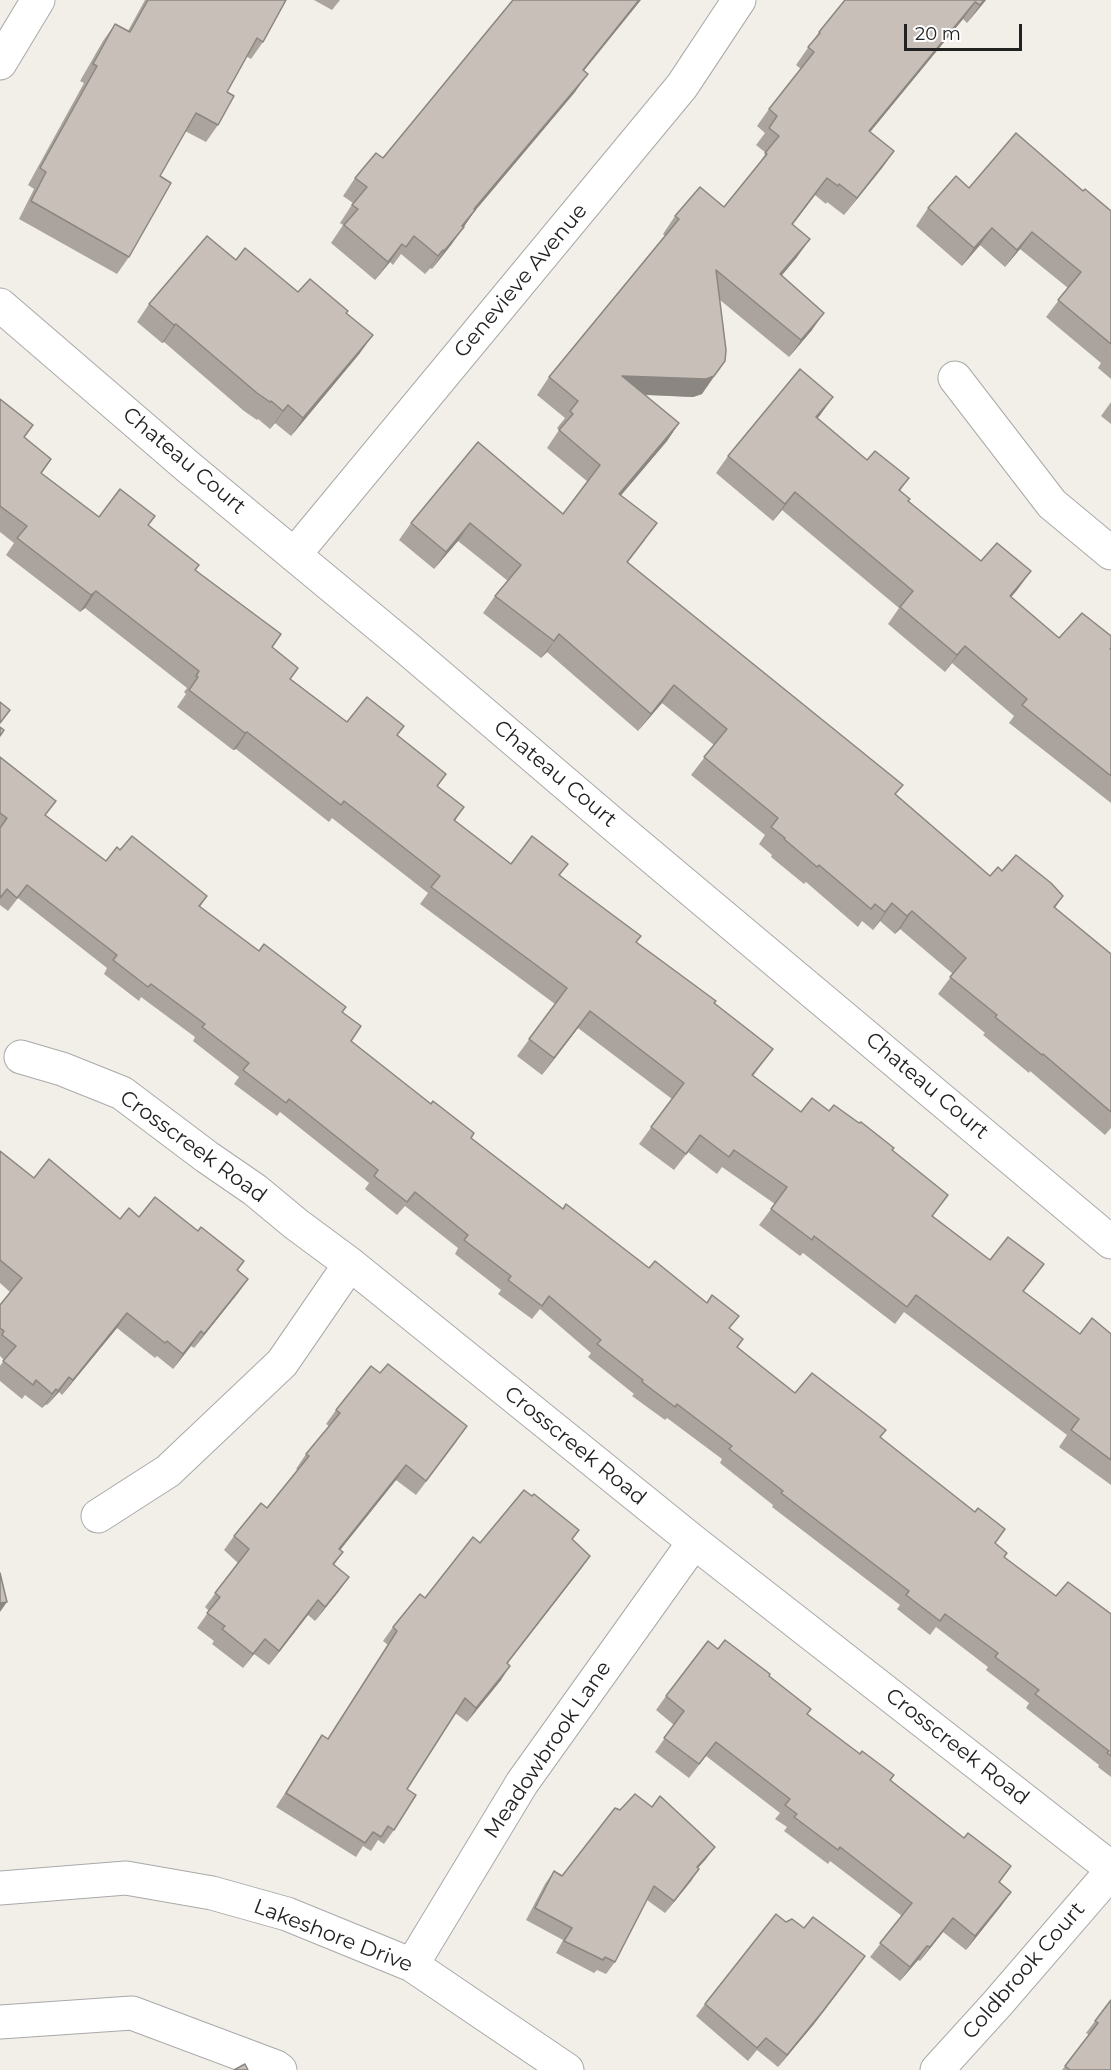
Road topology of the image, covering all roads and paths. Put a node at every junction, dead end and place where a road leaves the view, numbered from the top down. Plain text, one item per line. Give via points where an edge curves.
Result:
1 (38, 0) edge
2 (739, 0) edge
3 (0, 63) edge
4 (0, 305) edge
5 (955, 378) dead end
6 (1111, 553) edge
7 (294, 555) junction
8 (21, 1057) dead end
9 (1111, 1242) edge
10 (350, 1264) junction
11 (98, 1516) dead end
12 (694, 1542) junction
13 (1111, 1870) edge
14 (0, 1888) edge
15 (412, 1965) junction
16 (0, 2022) edge
17 (280, 2070) edge
18 (567, 2070) edge
19 (937, 2070) edge

1 - 3 street
2 - 7 street, Genevieve Avenue via 682,86
4 - 7 street, Chateau Court
5 - 6 street via 1052,504
7 - 9 street, Chateau Court
8 - 10 street, Crosscreek Road via 122,1093
10 - 11 street via 282,1363 168,1472
10 - 12 street, Crosscreek Road
12 - 13 street, Crosscreek Road
12 - 15 street, Meadowbrook Lane via 522,1783
13 - 19 street, Coldbrook Court
14 - 15 street, Lakeshore Drive via 126,1878 212,1893 287,1914
15 - 18 street, Lakeshore Drive
16 - 17 street via 132,2013

